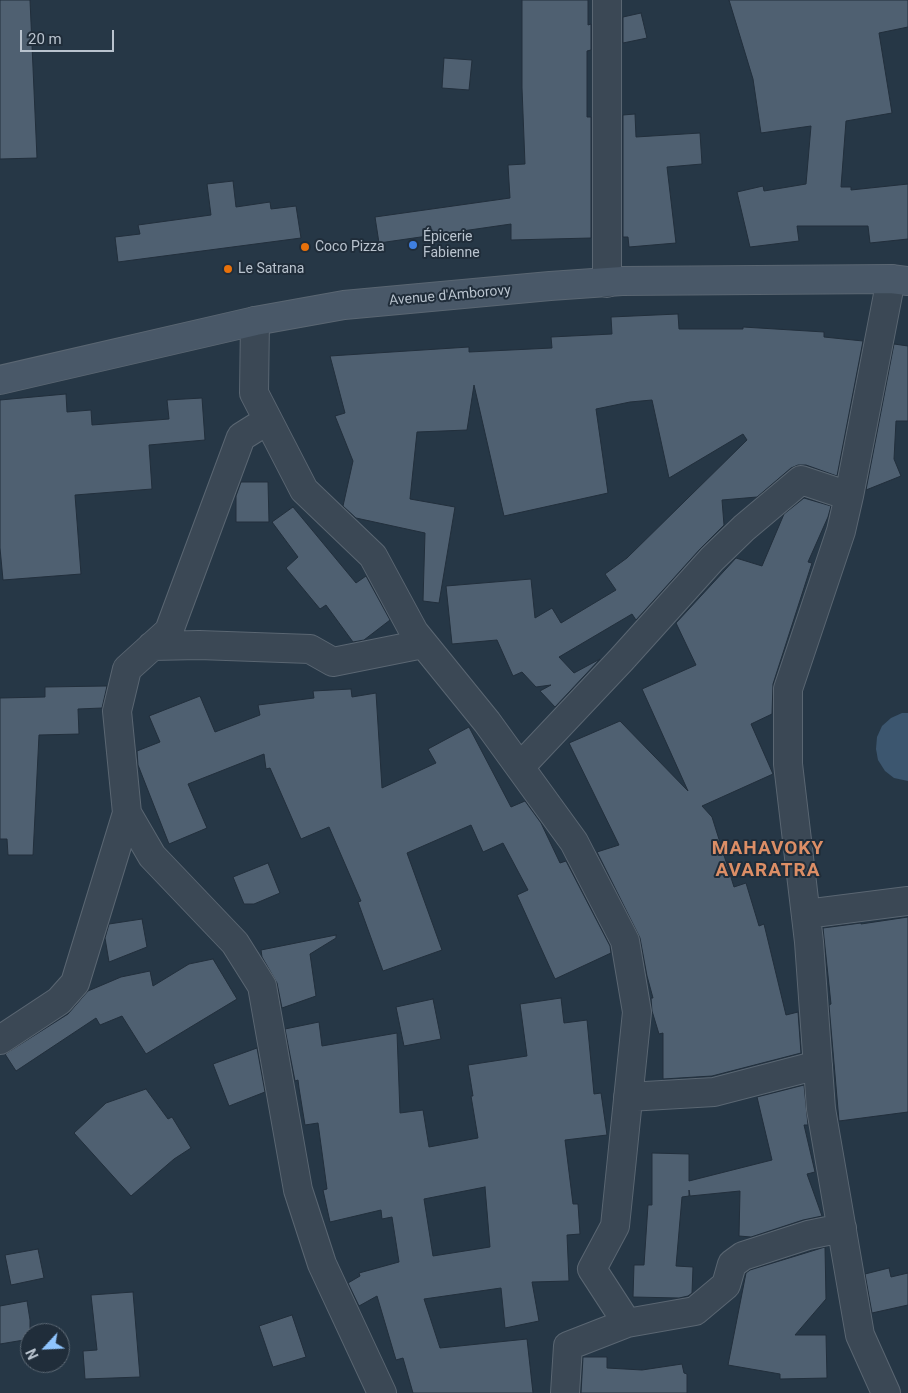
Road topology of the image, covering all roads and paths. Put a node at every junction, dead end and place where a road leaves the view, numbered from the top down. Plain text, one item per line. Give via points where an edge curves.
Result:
1 (607, 0) edge
2 (899, 280) edge
3 (607, 283) junction
4 (255, 321) junction
5 (0, 380) edge
6 (268, 420) junction
7 (849, 496) junction
8 (423, 644) junction
9 (152, 646) junction
10 (520, 767) junction
11 (127, 813) junction
12 (908, 901) edge
13 (806, 914) junction
14 (0, 1040) edge
15 (818, 1065) junction
16 (628, 1097) junction
17 (842, 1228) junction
18 (627, 1323) junction
19 (382, 1393) edge
20 (565, 1393) edge
21 (886, 1393) edge

1 - 3 street
2 - 3 main road, Avenue d'Amborovy
2 - 7 street
3 - 4 main road, Avenue d'Amborovy via 344,306
4 - 5 main road, Avenue d'Amborovy
4 - 6 street via 254,393
6 - 8 street via 304,490 372,556
6 - 9 street via 241,437 169,631
7 - 10 street via 801,480 712,558
7 - 13 street via 841,531 788,689 788,764
8 - 9 street via 333,662 310,650
8 - 10 street
9 - 11 street via 127,669 117,711
10 - 16 street via 574,842 625,941 638,1012
11 - 14 street via 75,983 59,1002
11 - 19 street via 152,856 235,943 262,986 298,1190 322,1264
12 - 13 street
13 - 15 street
15 - 16 street via 714,1092
15 - 17 street via 821,1109
16 - 18 street via 614,1226 592,1269
17 - 18 street via 808,1234 744,1256 732,1264 726,1285 695,1311
17 - 21 street via 860,1335
18 - 20 street via 568,1346

